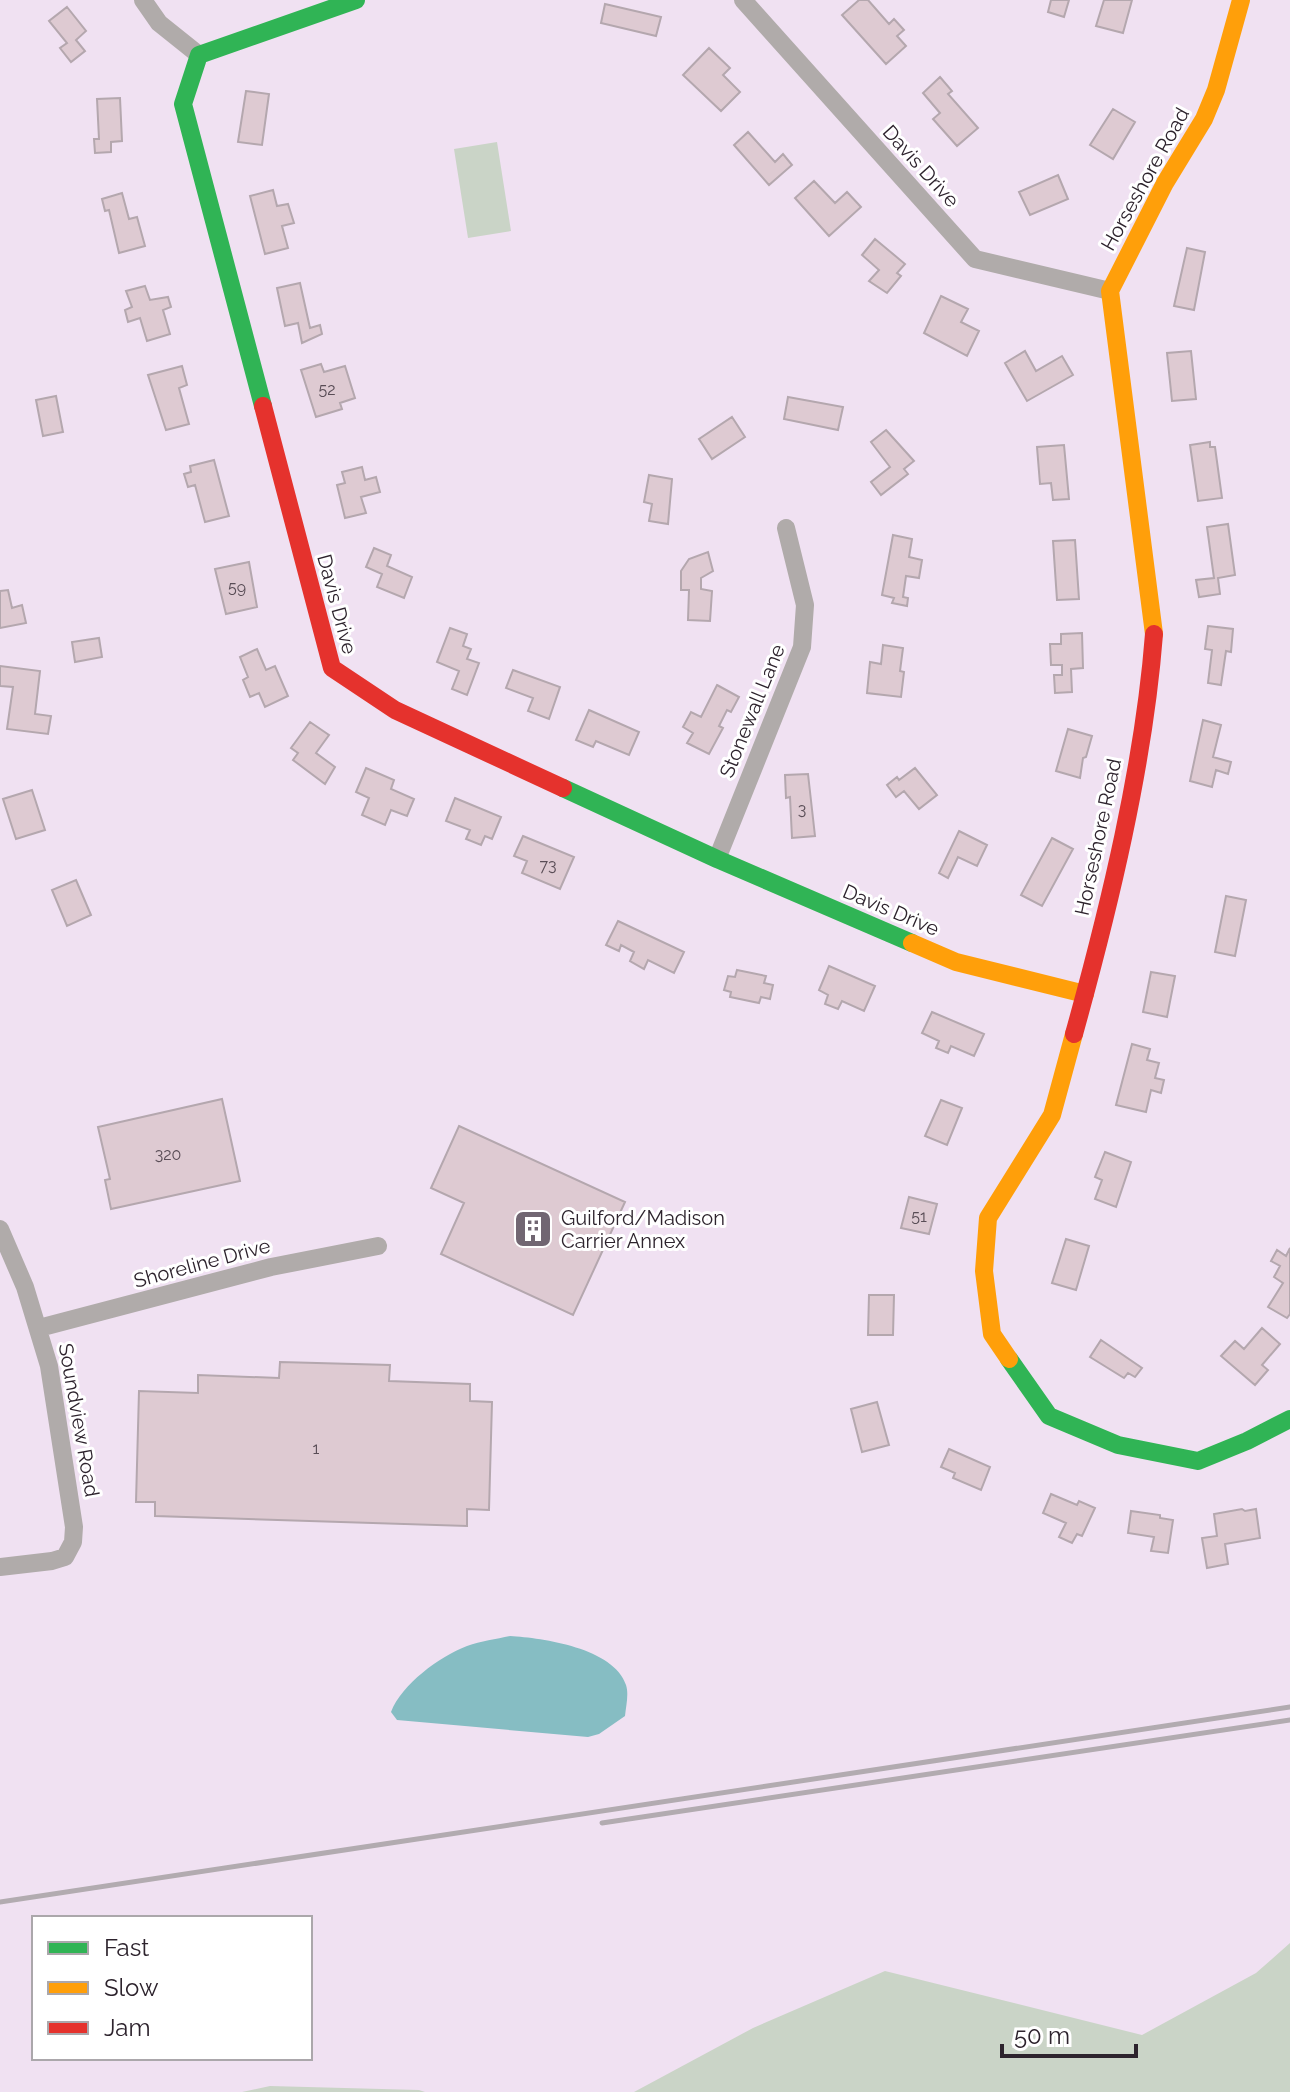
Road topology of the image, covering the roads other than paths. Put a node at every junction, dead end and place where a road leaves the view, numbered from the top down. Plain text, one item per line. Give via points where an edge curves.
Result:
1 (143, 0) edge
2 (356, 0) edge
3 (743, 0) edge
4 (1241, 0) edge
5 (199, 55) junction
6 (1110, 291) junction
7 (786, 528) dead end
8 (717, 859) junction
9 (1085, 994) junction
10 (0, 1229) edge
11 (378, 1246) dead end
12 (39, 1328) junction
13 (1290, 1419) edge
14 (0, 1567) edge

1 - 5 street via 159,23
2 - 5 street
3 - 6 street, Davis Drive via 975,259
4 - 6 street, Horseshore Road via 1204,119
5 - 8 street, Davis Drive via 183,104 332,668 395,710
6 - 9 street, Horseshore Road via 1154,635 1144,722
7 - 8 street, Stonewall Lane via 805,605 802,647
8 - 9 street, Davis Drive via 956,962
9 - 13 street, Horseshore Road via 1052,1115 988,1218 984,1271 992,1334 1049,1416 1118,1445 1198,1461
10 - 12 street, Soundview Road
11 - 12 street, Shoreline Drive via 271,1267
12 - 14 street, Soundview Road via 69,1481 73,1542 60,1559

